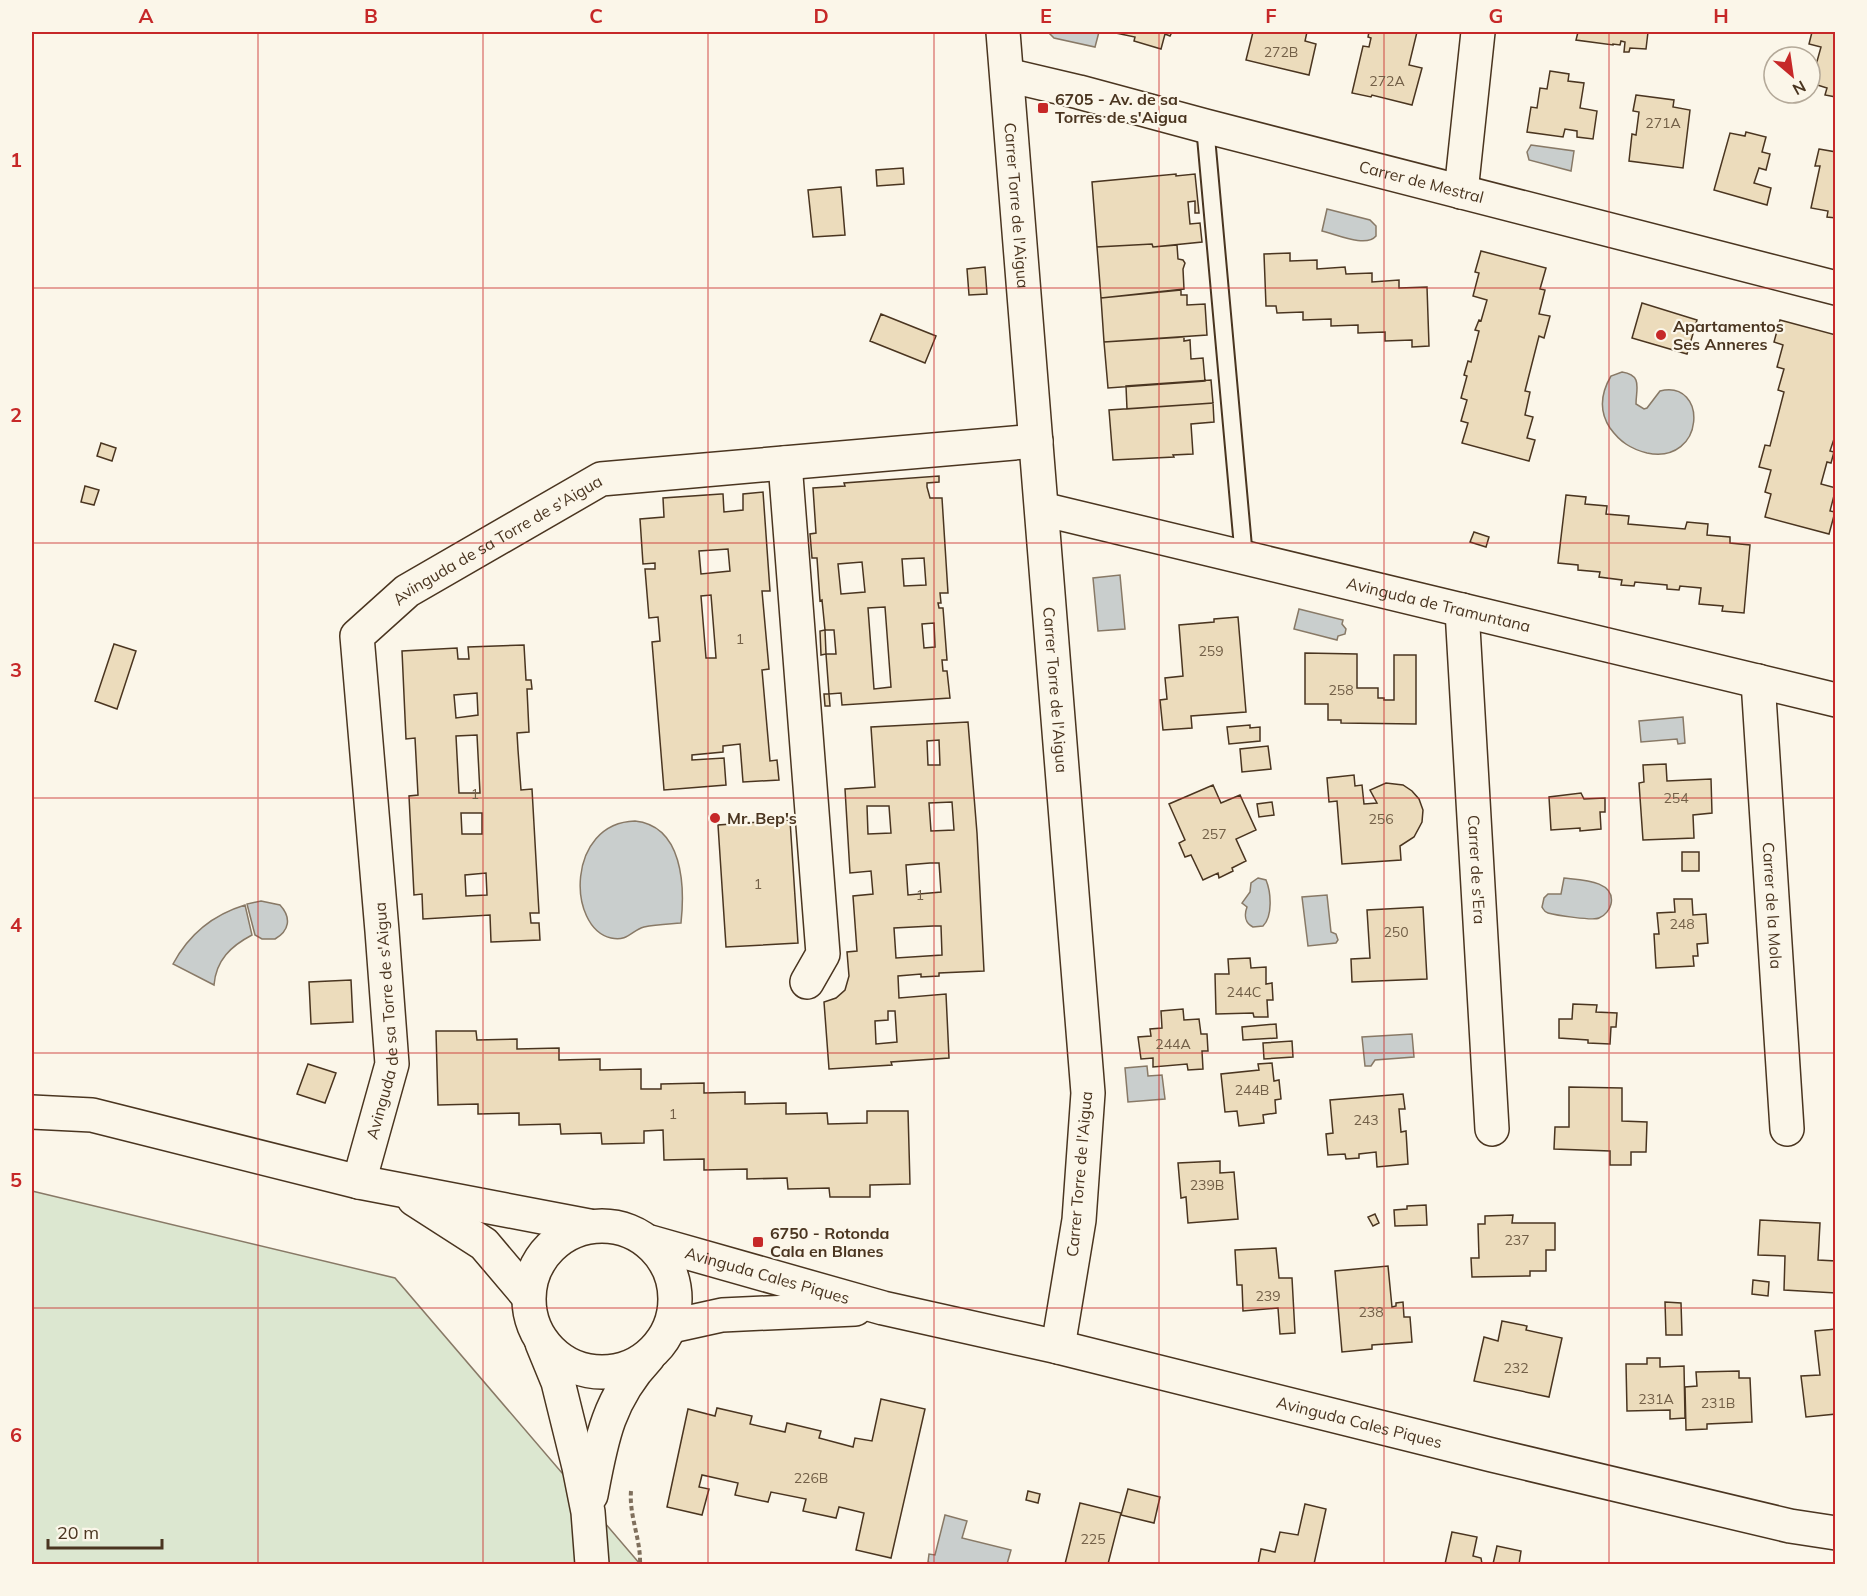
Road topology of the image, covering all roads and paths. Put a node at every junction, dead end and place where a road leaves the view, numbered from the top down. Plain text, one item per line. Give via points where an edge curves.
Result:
1 (1003, 32) edge
2 (1478, 32) edge
3 (1007, 75) junction
4 (1205, 126) junction
5 (1461, 192) junction
6 (1836, 288) edge
7 (1036, 441) junction
8 (785, 463) junction
9 (1042, 509) junction
10 (1244, 558) junction
11 (1462, 610) junction
12 (1758, 681) junction
13 (1836, 699) edge
14 (807, 982) dead end
15 (32, 1112) edge
16 (1491, 1129) dead end
17 (1787, 1129) dead end
18 (359, 1182) junction
19 (400, 1190) junction
20 (589, 1226) junction
21 (650, 1242) junction
22 (528, 1296) junction
23 (883, 1308) junction
24 (672, 1326) junction
25 (542, 1343) junction
26 (1058, 1347) junction
27 (648, 1357) junction
28 (632, 1489) dead end
29 (588, 1512) junction
30 (1836, 1533) edge
31 (592, 1564) edge
32 (640, 1564) edge

1 - 3 street, Carrer Torre de l'Aigua
2 - 5 street
3 - 4 street, Carrer de Mestral
3 - 7 street, Carrer Torre de l'Aigua
4 - 5 street, Carrer de Mestral
4 - 10 lane
5 - 6 street, Carrer de Mestral
7 - 8 street
7 - 9 street, Carrer Torre de l'Aigua
8 - 14 street via 823,954
8 - 18 street, Avinguda de sa Torre de s'Aigua via 601,479 407,591 357,636 392,1064
9 - 10 street, Avinguda de Tramuntana
9 - 26 street, Carrer Torre de l'Aigua via 1088,1093 1079,1220
10 - 11 street, Avinguda de Tramuntana
11 - 12 street, Avinguda de Tramuntana
11 - 16 street, Carrer de s'Era
12 - 13 street, Avinguda de Tramuntana
12 - 17 street, Carrer de la Mola
15 - 18 street via 92,1115
18 - 19 street
19 - 20 street
19 - 22 street via 484,1244
20 - 21 street via 619,1227
20 - 22 street via 555,1242 536,1265
21 - 23 street, Avinguda Cales Piques
21 - 24 street via 668,1264 676,1288
22 - 25 street via 531,1321
23 - 24 street, Avinguda Cales Piques via 722,1315
23 - 26 street, Avinguda Cales Piques
24 - 27 street via 657,1351
25 - 27 street via 555,1357 596,1374 630,1369
25 - 29 street via 558,1382
26 - 30 street, Avinguda Cales Piques via 1790,1526
27 - 29 street via 631,1375 615,1402 600,1450
28 - 32 path via 630,1501
29 - 31 street

